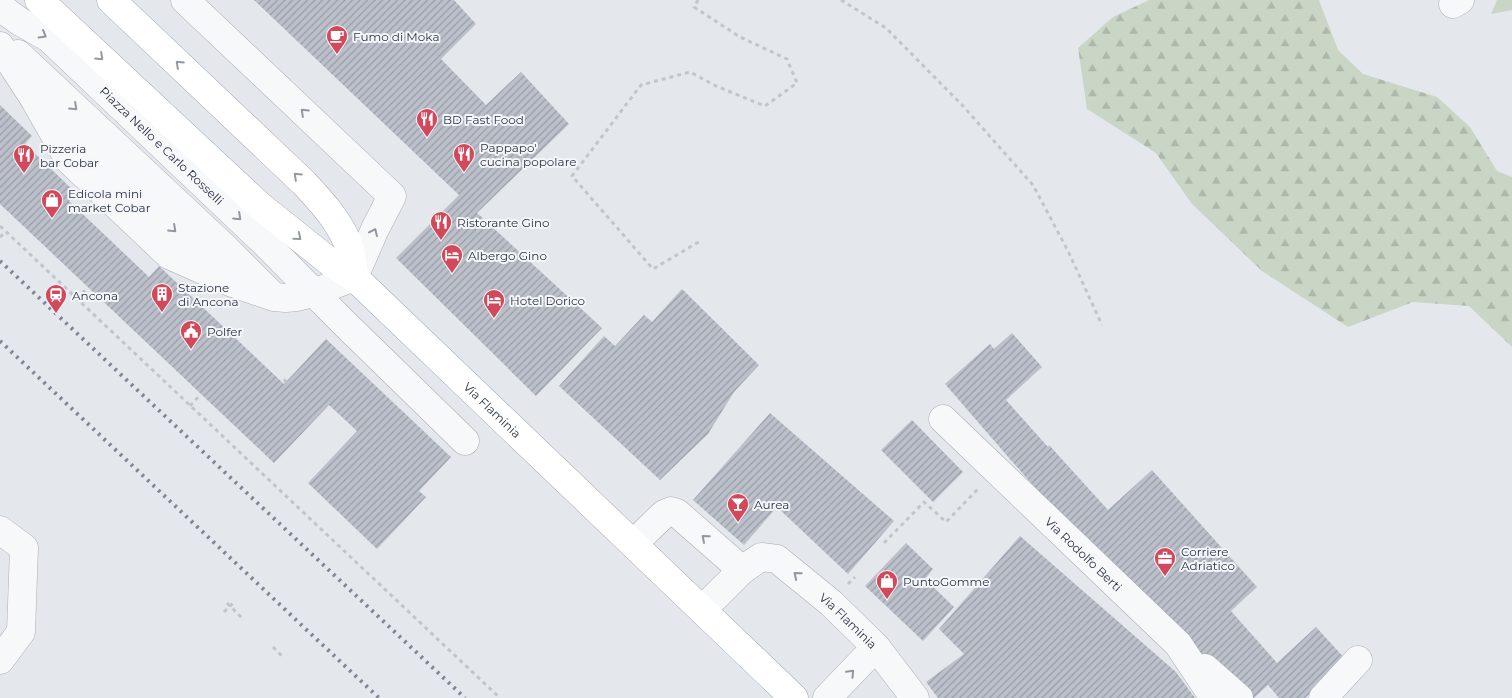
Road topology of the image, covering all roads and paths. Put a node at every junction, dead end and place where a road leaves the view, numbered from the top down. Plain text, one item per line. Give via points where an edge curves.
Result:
1 (39, 0) edge
2 (111, 0) edge
3 (185, 0) edge
4 (698, 0) edge
5 (841, 0) edge
6 (1, 7) edge
7 (0, 38) edge
8 (0, 46) edge
9 (35, 100) junction
10 (144, 188) junction
11 (0, 226) edge
12 (6, 232) junction
13 (0, 237) edge
14 (702, 240) dead end
15 (354, 277) junction
16 (230, 282) junction
17 (88, 287) dead end
18 (313, 292) junction
19 (274, 297) junction
20 (77, 299) junction
21 (1102, 325) dead end
22 (201, 394) dead end
23 (190, 406) junction
24 (942, 419) dead end
25 (465, 441) dead end
26 (996, 470) junction
27 (0, 530) edge
28 (884, 543) dead end
29 (633, 544) junction
30 (742, 570) junction
31 (235, 601) dead end
32 (226, 603) dead end
33 (230, 606) junction
34 (702, 610) junction
35 (224, 612) dead end
36 (1178, 644) junction
37 (273, 647) dead end
38 (876, 648) junction
39 (282, 656) dead end
40 (0, 660) edge
41 (1358, 660) dead end
42 (500, 698) edge
43 (794, 698) edge
44 (827, 698) edge
45 (915, 698) edge
46 (1214, 698) edge
47 (1239, 698) edge
48 (1323, 698) edge

1 -> 15 main road, Piazza Nello e Carlo Rosselli via 260,206 335,266
15 -> 2 main road via 350,248 335,220 304,182
15 -> 3 street via 392,196
4 - 14 path via 694,7 740,38 787,59 797,84 765,106 690,72 641,84 572,176 653,269
5 - 21 path via 886,28 962,105 1033,185
6 -> 18 street, Piazza Nello e Carlo Rosselli via 49,38 265,242
7 -> 10 street
8 - 9 street
9 - 10 street
9 - 16 street via 69,160 168,255
10 -> 16 street
10 - 19 street via 223,246
11 - 12 path
12 - 13 path
12 - 20 path
15 - 18 street
15 - 29 main road, Via Flaminia
16 - 19 street
17 - 20 path
18 - 19 street via 296,297
18 - 25 street, Piazza Nello e Carlo Rosselli
20 - 23 path
22 - 23 path
23 - 42 path
24 - 26 street, Via Rodolfo Berti
26 - 28 path via 946,522 924,502
26 - 36 street, Via Rodolfo Berti
27 - 40 street via 24,548 21,632
30 -> 29 street via 677,513 664,514
29 - 34 main road, Via Flaminia
30 - 34 street, Via Flaminia
38 -> 30 street, Via Flaminia via 830,603 777,559 761,557
31 - 33 path
32 - 33 path via 243,619
33 - 35 path
34 - 43 main road, Via Flaminia
36 - 46 street, Via Rodolfo Berti
36 - 47 street
37 - 39 path
44 -> 38 street
38 - 45 street, Via Flaminia
41 - 48 street

